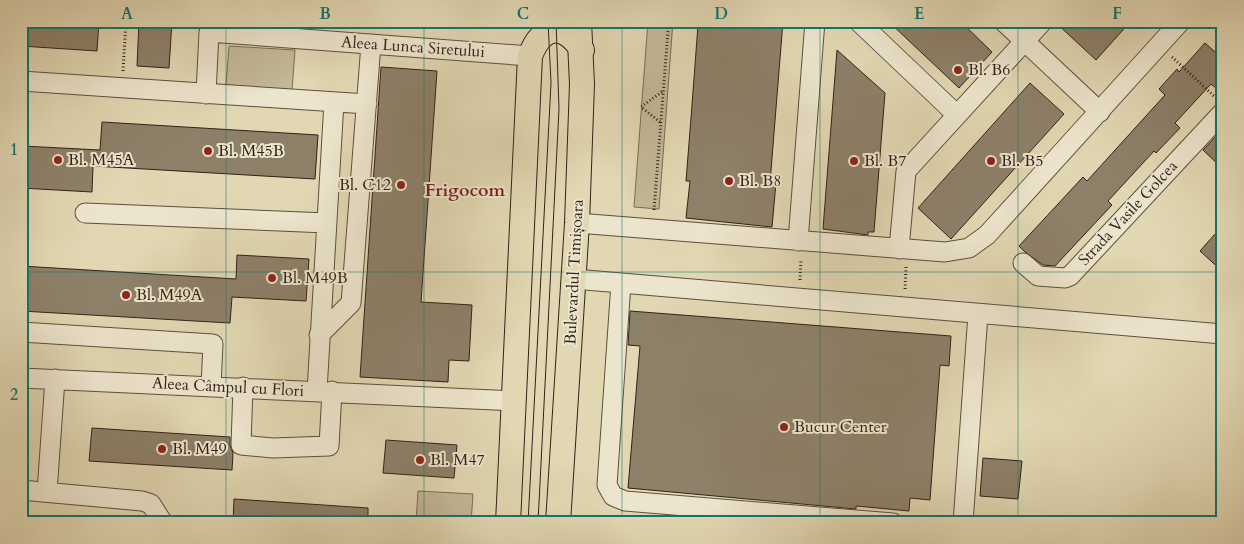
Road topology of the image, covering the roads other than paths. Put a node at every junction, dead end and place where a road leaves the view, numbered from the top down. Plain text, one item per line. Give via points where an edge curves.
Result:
1 (530, 21) edge
2 (579, 21) edge
3 (815, 21) edge
4 (858, 21) edge
5 (1003, 21) edge
6 (1043, 21) edge
7 (1182, 21) edge
8 (210, 26) edge
9 (1024, 41) junction
10 (371, 44) junction
11 (582, 50) junction
12 (530, 56) junction
13 (21, 81) edge
14 (206, 94) junction
15 (334, 102) junction
16 (367, 104) junction
17 (1219, 105) edge
18 (1100, 112) junction
19 (957, 115) junction
20 (85, 213) dead end
21 (327, 223) junction
22 (577, 223) junction
23 (800, 241) junction
24 (903, 249) junction
25 (1023, 263) dead end
26 (574, 279) junction
27 (620, 283) junction
28 (978, 314) junction
29 (21, 332) edge
30 (1223, 334) edge
31 (319, 336) junction
32 (21, 378) edge
33 (55, 379) junction
34 (211, 386) junction
35 (243, 387) junction
36 (324, 391) junction
37 (514, 401) junction
38 (21, 490) edge
39 (47, 492) junction
40 (163, 523) edge
41 (508, 523) edge
42 (558, 523) edge
43 (893, 523) edge
44 (963, 523) edge

1 - 12 main road
2 - 11 main road, Bulevardul Timișoara
3 - 23 street
4 - 19 street
5 - 9 street
6 - 9 street
7 - 18 street
8 - 10 street, Aleea Lunca Siretului
8 - 14 street, Aleea Lunca Siretului
9 - 18 street
9 - 19 street
10 - 12 street, Aleea Lunca Siretului
10 - 16 street
11 - 12 main road via 569,34 557,30 549,31 538,39
11 - 22 main road, Bulevardul Timișoara
12 - 37 main road
13 - 14 street
14 - 15 street
15 - 16 street
15 - 21 street
16 - 31 street via 351,303
17 - 25 street, Strada Vasile Golcea via 1070,276 1040,277
18 - 24 street via 979,243 958,252
19 - 24 street via 906,171
20 - 21 street
21 - 31 street
22 - 23 street
22 - 26 main road, Bulevardul Timișoara
23 - 24 street
26 - 27 street
26 - 42 main road, Bulevardul Timișoara
27 - 28 street
27 - 43 street via 607,485 614,496 625,501
28 - 30 street
28 - 44 street
29 - 34 street via 213,344
31 - 36 street
32 - 33 street, Aleea Câmpul cu Flori
33 - 34 street, Aleea Câmpul cu Flori
33 - 39 street
34 - 35 street, Aleea Câmpul cu Flori
35 - 36 street, Aleea Câmpul cu Flori
35 - 36 street via 243,447 329,446
36 - 37 street, Aleea Câmpul cu Flori
37 - 41 main road
38 - 39 street
39 - 40 street via 142,500 151,504

